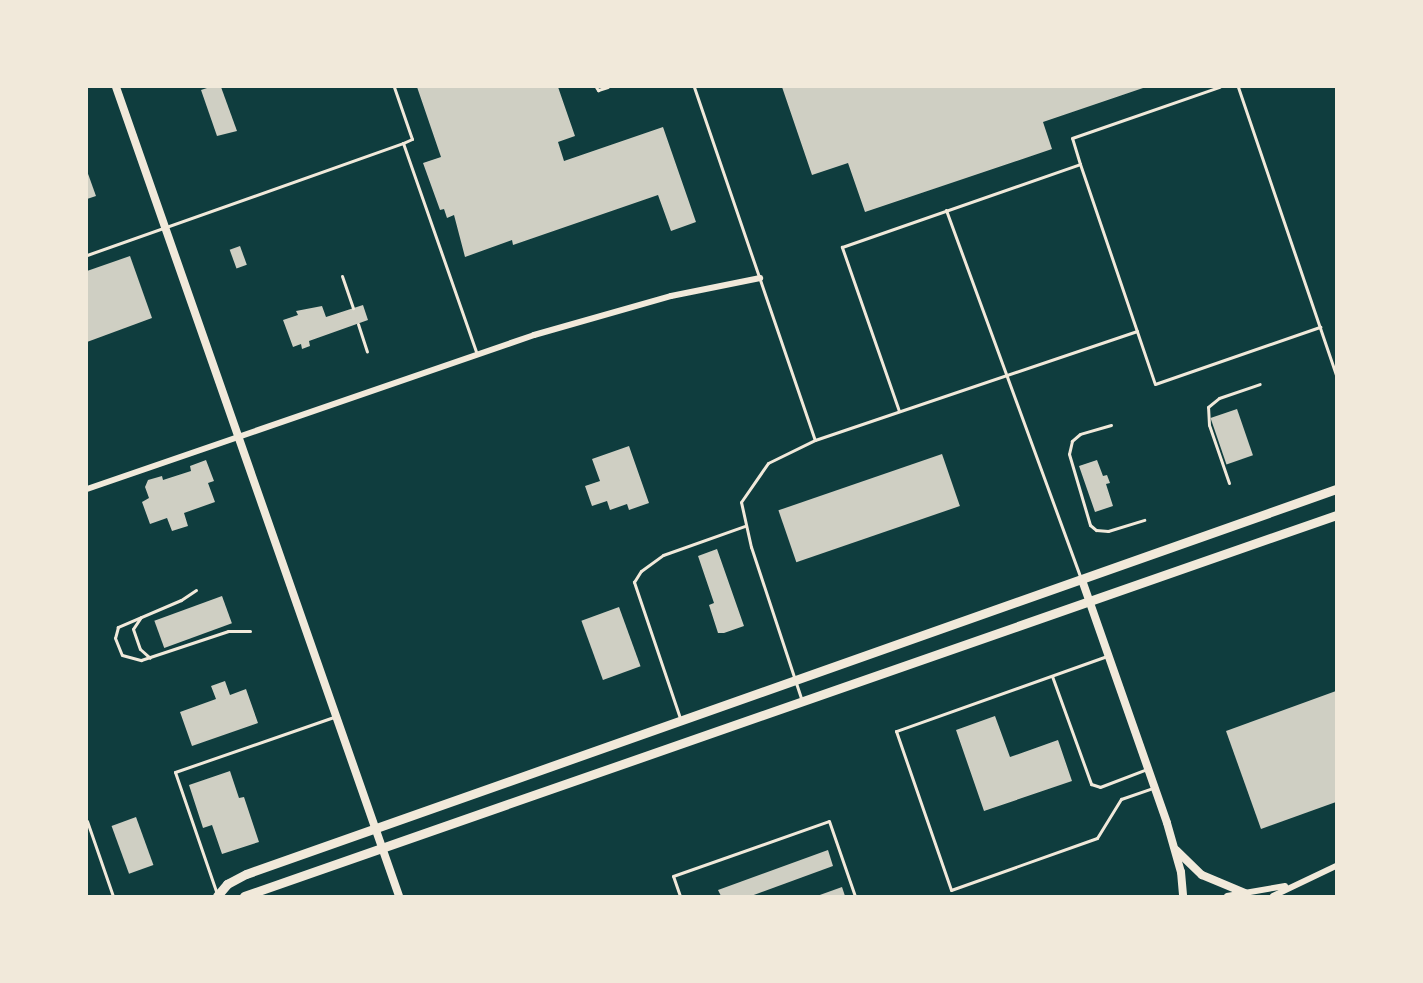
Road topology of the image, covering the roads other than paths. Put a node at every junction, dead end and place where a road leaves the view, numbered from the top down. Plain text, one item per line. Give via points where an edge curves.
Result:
1 (116, 87) edge
2 (394, 87) edge
3 (596, 87) edge
4 (608, 87) edge
5 (694, 87) edge
6 (1219, 87) edge
7 (1238, 87) edge
8 (403, 142) junction
9 (1080, 164) junction
10 (946, 210) junction
11 (164, 227) junction
12 (87, 255) edge
13 (342, 276) dead end
14 (760, 278) junction
15 (353, 308) dead end
16 (358, 324) dead end
17 (1320, 327) junction
18 (1137, 331) junction
19 (367, 352) dead end
20 (477, 355) junction
21 (1004, 375) junction
22 (1336, 375) edge
23 (1260, 384) dead end
24 (899, 411) junction
25 (1111, 425) dead end
26 (236, 435) junction
27 (815, 440) junction
28 (1228, 483) dead end
29 (87, 489) edge
30 (1336, 489) edge
31 (1336, 515) edge
32 (1144, 520) dead end
33 (745, 526) junction
34 (1082, 580) junction
35 (196, 590) dead end
36 (1089, 601) junction
37 (142, 615) junction
38 (250, 631) dead end
39 (1109, 656) junction
40 (150, 658) junction
41 (1052, 676) junction
42 (795, 681) junction
43 (803, 703) junction
44 (334, 717) junction
45 (681, 721) junction
46 (1149, 768) junction
47 (1155, 787) junction
48 (87, 821) edge
49 (374, 828) junction
50 (1175, 849) junction
51 (382, 851) junction
52 (1336, 866) edge
53 (1288, 886) junction
54 (1245, 893) junction
55 (112, 896) edge
56 (217, 896) edge
57 (244, 896) edge
58 (399, 896) edge
59 (680, 896) edge
60 (855, 896) edge
61 (1183, 896) edge
62 (1227, 896) edge
63 (1273, 896) edge

1 - 11 street
2 - 8 lane via 412,139
3 - 4 lane
5 - 14 lane
6 - 9 lane via 1072,138
7 - 17 lane
8 - 11 lane
8 - 20 lane
9 - 10 lane
9 - 18 lane
10 - 21 lane
10 - 24 lane via 842,247
11 - 12 lane
11 - 26 street
13 - 15 lane
14 - 20 street via 671,296
14 - 27 lane
16 - 19 lane
17 - 18 lane via 1155,384
17 - 22 lane
18 - 21 lane
20 - 26 street
21 - 24 lane
21 - 34 lane
23 - 28 lane via 1219,398 1208,407 1209,425
24 - 27 lane
25 - 32 lane via 1080,434 1072,441 1069,454 1090,525 1108,531
26 - 29 street
26 - 44 street
27 - 33 lane via 768,463 749,486 741,502
30 - 34 main road
31 - 36 main road
33 - 42 lane
33 - 45 lane via 663,555 641,571 634,582
34 - 36 street
34 - 42 main road
35 - 37 lane
36 - 39 street
36 - 43 main road
37 - 40 lane via 133,629 140,649
37 - 40 lane via 118,627 115,638 122,655
38 - 40 lane via 228,631
39 - 41 lane
39 - 46 street
41 - 46 lane via 1091,784 1100,787
41 - 47 lane via 896,731 951,890 1096,838 1121,799
42 - 43 lane
42 - 45 main road
43 - 51 main road
44 - 49 street
44 - 56 lane via 175,772
45 - 49 main road
46 - 47 street
47 - 50 street
48 - 55 lane
49 - 51 street
49 - 56 main road via 236,879
50 - 54 street via 1202,875
50 - 61 street
51 - 57 main road
51 - 58 street
52 - 53 street
53 - 54 street
53 - 63 street
54 - 62 street
59 - 60 lane via 673,876 829,821

